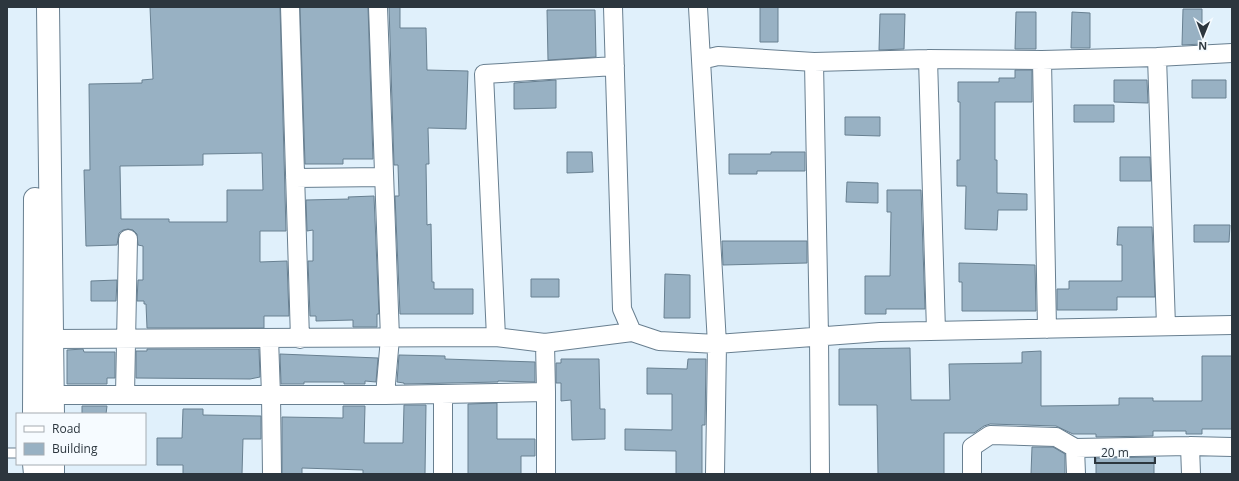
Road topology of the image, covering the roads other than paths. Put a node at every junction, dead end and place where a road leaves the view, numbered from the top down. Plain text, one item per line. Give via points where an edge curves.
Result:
1 (36, 7) edge
2 (48, 7) edge
3 (290, 7) edge
4 (378, 7) edge
5 (613, 7) edge
6 (698, 7) edge
7 (1232, 53) edge
8 (1157, 57) junction
9 (928, 59) junction
10 (701, 60) junction
11 (1042, 60) junction
12 (814, 62) junction
13 (615, 66) junction
14 (384, 177) junction
15 (295, 178) junction
16 (128, 239) dead end
17 (1232, 325) edge
18 (1166, 326) junction
19 (1047, 329) junction
20 (936, 331) junction
21 (632, 332) junction
22 (820, 336) junction
23 (496, 337) junction
24 (269, 338) junction
25 (390, 338) junction
26 (126, 339) junction
27 (300, 339) junction
28 (52, 340) junction
29 (545, 343) junction
30 (718, 344) junction
31 (546, 392) junction
32 (443, 394) junction
33 (125, 395) junction
34 (271, 395) junction
35 (385, 395) junction
36 (52, 404) edge
37 (34, 413) edge
38 (1190, 446) junction
39 (1232, 447) edge
40 (1075, 448) junction
41 (272, 474) edge
42 (443, 474) edge
43 (546, 474) edge
44 (715, 474) edge
45 (820, 474) edge
46 (972, 474) edge
47 (1076, 474) edge
48 (1191, 474) edge

1 - 37 street
2 - 28 street
3 - 15 street
4 - 14 street
5 - 13 street
6 - 10 street
7 - 8 street
8 - 11 street
8 - 18 street
9 - 11 street
9 - 12 street
9 - 20 street
10 - 12 street via 718,56
10 - 30 street
11 - 19 street
12 - 22 street
13 - 21 street via 622,309
13 - 23 street via 484,74
14 - 15 street
14 - 25 street
15 - 27 street
16 - 26 street
17 - 18 street
18 - 19 street
19 - 20 street
20 - 22 street
21 - 29 street
21 - 30 street via 659,341
22 - 30 street
22 - 45 street
23 - 25 street
23 - 29 street
24 - 26 street
24 - 27 street
24 - 34 street
25 - 27 street
25 - 35 street
26 - 28 street
26 - 33 street
28 - 36 street
29 - 31 street
30 - 44 street
31 - 32 street
31 - 43 street
32 - 35 street
32 - 42 street
33 - 34 street
33 - 36 street
34 - 35 street
34 - 41 street
38 - 39 street
38 - 40 street
38 - 48 street
40 - 46 street via 1056,437 990,436 972,447
40 - 47 street

